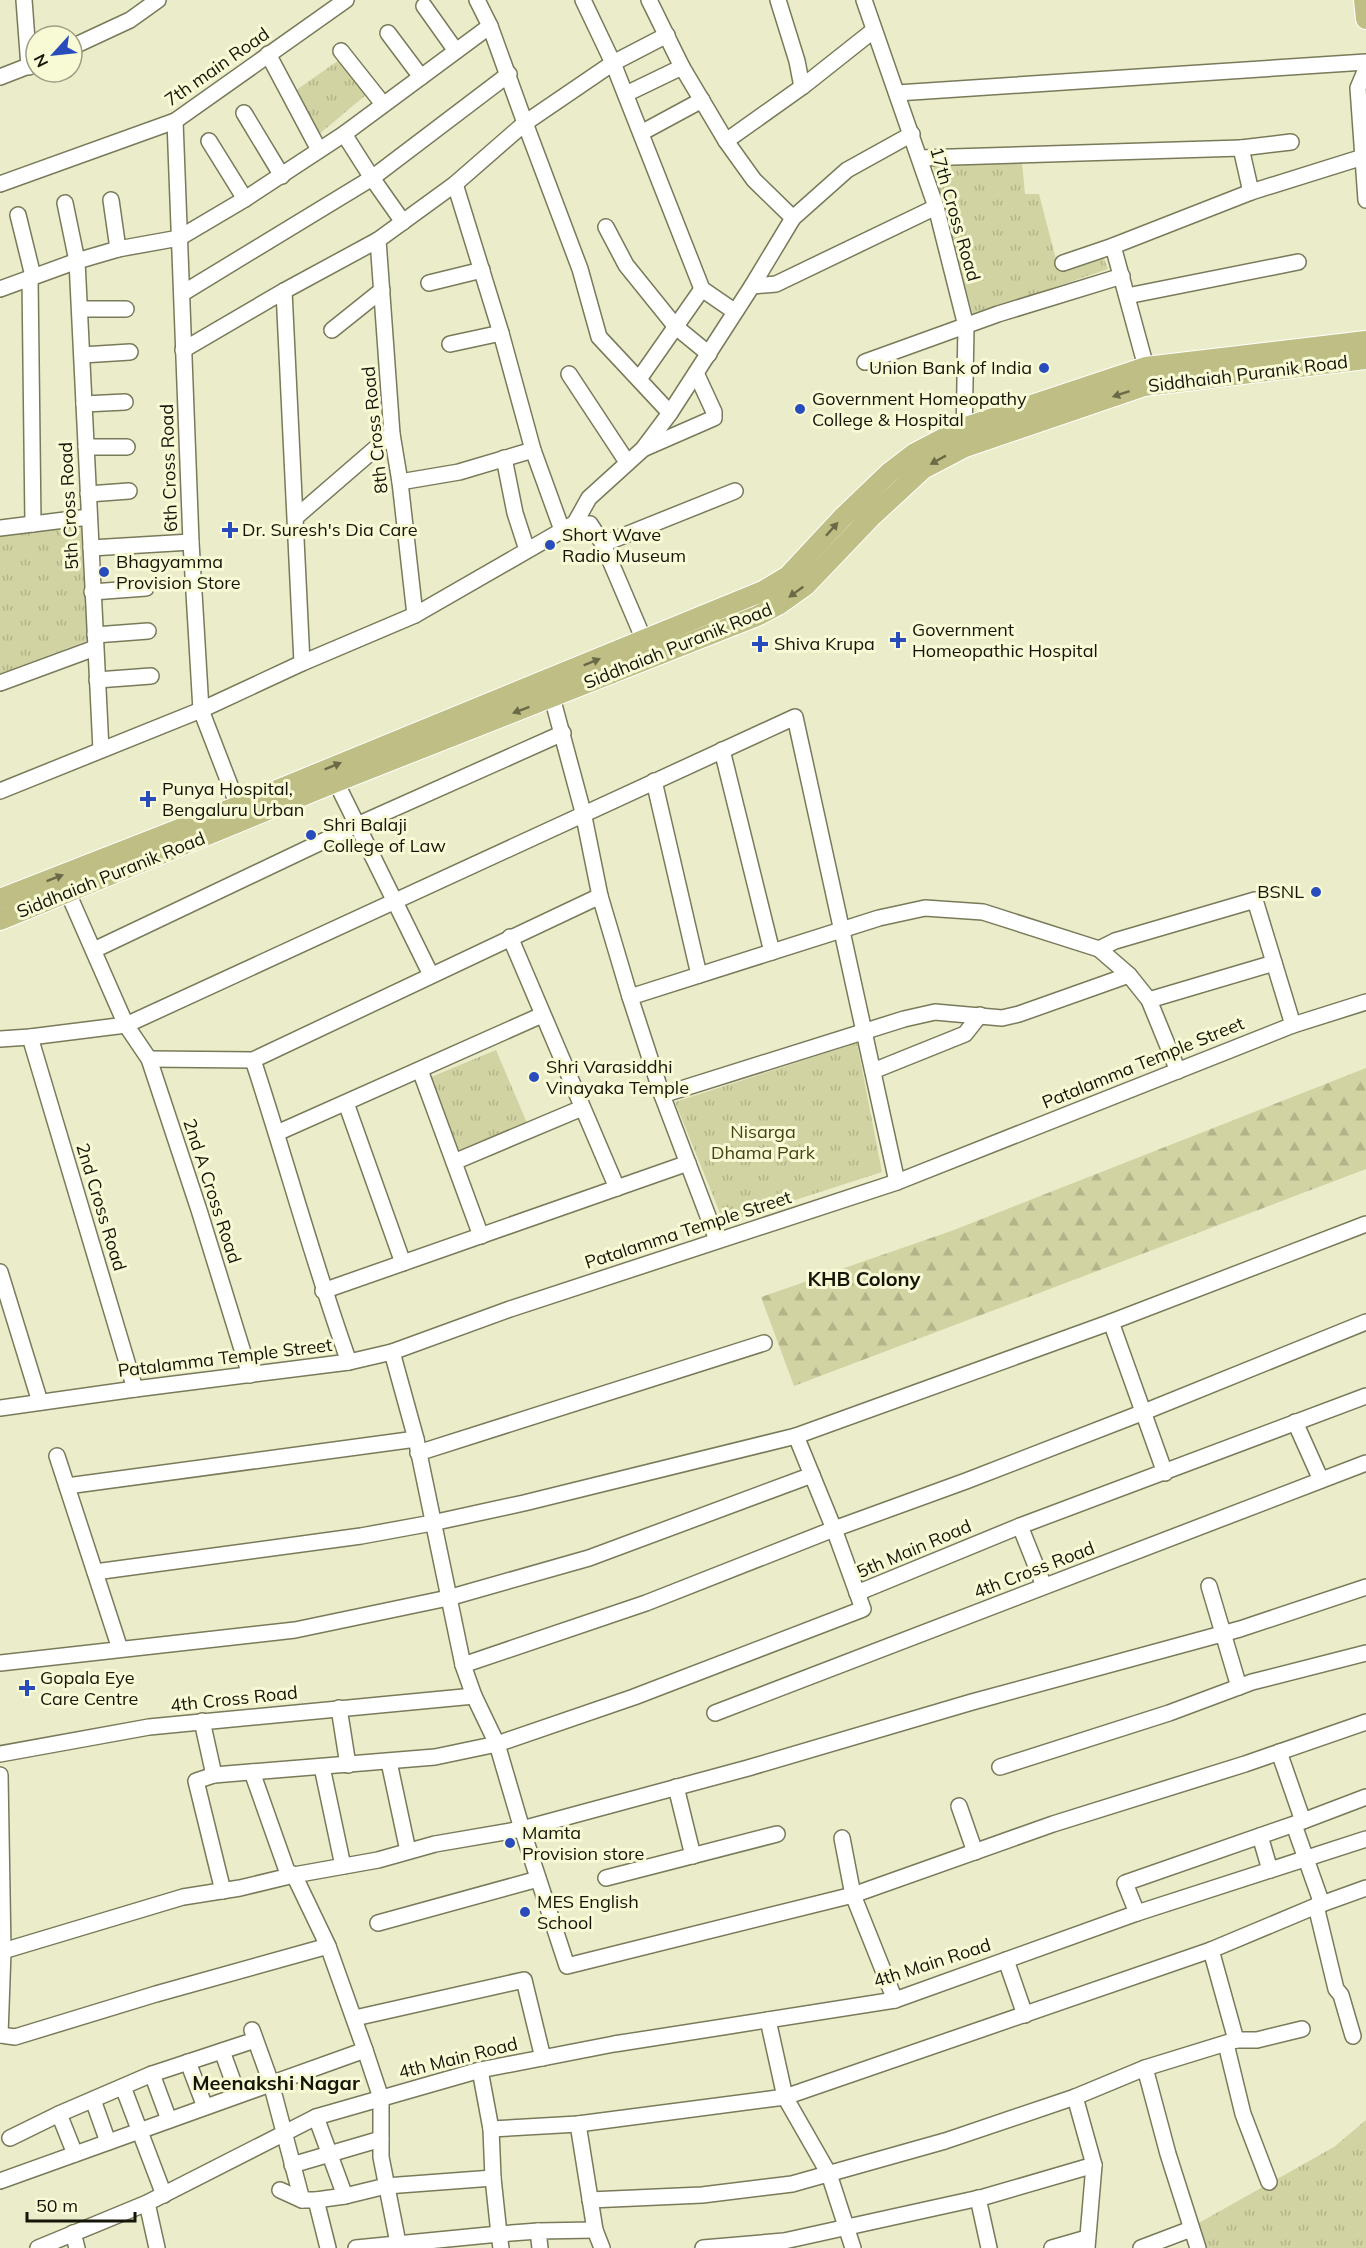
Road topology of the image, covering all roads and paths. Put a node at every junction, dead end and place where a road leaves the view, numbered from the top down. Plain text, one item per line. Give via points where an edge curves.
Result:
1 (24, 0) edge
2 (158, 0) edge
3 (346, 0) edge
4 (477, 0) edge
5 (583, 0) edge
6 (649, 0) edge
7 (778, 0) edge
8 (864, 0) edge
9 (1364, 0) edge
10 (424, 6) dead end
11 (1366, 19) edge
12 (27, 24) edge
13 (490, 26) junction
14 (874, 30) junction
15 (388, 33) dead end
16 (668, 35) junction
17 (84, 41) edge
18 (341, 51) dead end
19 (456, 51) junction
20 (268, 54) junction
21 (1366, 62) edge
22 (613, 63) junction
23 (682, 67) junction
24 (24, 68) edge
25 (1366, 69) edge
26 (509, 74) junction
27 (0, 77) edge
28 (421, 77) junction
29 (802, 87) junction
30 (897, 93) junction
31 (626, 94) junction
32 (702, 100) junction
33 (383, 104) junction
34 (244, 113) dead end
35 (175, 122) junction
36 (525, 123) junction
37 (641, 133) junction
38 (344, 134) junction
39 (912, 134) junction
40 (209, 141) dead end
41 (726, 141) junction
42 (1291, 142) dead end
43 (1241, 148) junction
44 (320, 150) junction
45 (920, 158) junction
46 (1363, 158) junction
47 (282, 176) junction
48 (372, 178) junction
49 (0, 184) edge
50 (456, 184) junction
51 (1251, 192) junction
52 (111, 200) dead end
53 (245, 200) junction
54 (1366, 200) edge
55 (65, 203) dead end
56 (936, 207) junction
57 (18, 215) dead end
58 (793, 218) junction
59 (403, 222) junction
60 (606, 227) dead end
61 (179, 238) junction
62 (378, 240) junction
63 (1113, 246) junction
64 (118, 249) junction
65 (77, 261) junction
66 (1298, 262) dead end
67 (1063, 263) dead end
68 (482, 270) junction
69 (1122, 276) junction
70 (32, 277) junction
71 (429, 283) dead end
72 (752, 286) junction
73 (0, 289) edge
74 (702, 289) junction
75 (382, 290) junction
76 (284, 291) junction
77 (183, 293) junction
78 (1127, 296) junction
79 (80, 309) junction
80 (126, 309) dead end
81 (734, 311) junction
82 (966, 326) junction
83 (676, 327) junction
84 (332, 330) dead end
85 (501, 333) junction
86 (1366, 341) edge
87 (450, 344) dead end
88 (183, 350) junction
89 (130, 352) dead end
90 (709, 354) junction
91 (82, 355) junction
92 (1366, 358) edge
93 (865, 363) dead end
94 (1146, 367) junction
95 (696, 373) junction
96 (569, 374) dead end
97 (639, 379) junction
98 (125, 402) dead end
99 (84, 404) junction
100 (670, 413) junction
101 (392, 434) junction
102 (964, 437) junction
103 (86, 447) junction
104 (127, 447) dead end
105 (643, 449) junction
106 (533, 450) junction
107 (504, 458) junction
108 (627, 462) junction
109 (400, 482) junction
110 (735, 490) dead end
111 (129, 491) dead end
112 (88, 494) junction
113 (89, 517) junction
114 (296, 517) junction
115 (33, 524) junction
116 (568, 526) junction
117 (0, 528) edge
118 (191, 542) junction
119 (603, 544) junction
120 (91, 549) junction
121 (527, 550) junction
122 (146, 588) dead end
123 (92, 592) junction
124 (415, 615) junction
125 (148, 631) dead end
126 (644, 640) junction
127 (95, 642) junction
128 (302, 663) junction
129 (151, 676) dead end
130 (97, 680) junction
131 (0, 683) edge
132 (550, 689) junction
133 (201, 710) junction
134 (563, 733) junction
135 (100, 750) junction
136 (722, 750) junction
137 (654, 781) junction
138 (336, 782) junction
139 (0, 791) edge
140 (238, 806) junction
141 (584, 812) junction
142 (357, 825) junction
143 (68, 893) junction
144 (600, 896) junction
145 (0, 899) edge
146 (394, 900) junction
147 (0, 920) edge
148 (842, 930) junction
149 (510, 938) junction
150 (1099, 949) junction
151 (94, 950) junction
152 (772, 952) junction
153 (1274, 963) junction
154 (431, 975) junction
155 (699, 975) junction
156 (1129, 975) junction
157 (630, 996) junction
158 (1149, 1000) junction
159 (1366, 1002) edge
160 (542, 1015) junction
161 (980, 1016) junction
162 (126, 1024) junction
163 (1293, 1025) junction
164 (864, 1033) junction
165 (30, 1037) junction
166 (0, 1039) edge
167 (148, 1059) junction
168 (253, 1060) junction
169 (420, 1070) junction
170 (873, 1071) junction
171 (1178, 1071) junction
172 (662, 1095) junction
173 (346, 1103) junction
174 (582, 1108) junction
175 (277, 1133) junction
176 (454, 1162) junction
177 (688, 1163) junction
178 (897, 1182) junction
179 (616, 1188) junction
180 (1366, 1224) edge
181 (481, 1236) junction
182 (717, 1240) junction
183 (404, 1263) junction
184 (0, 1272) edge
185 (323, 1291) junction
186 (1111, 1322) junction
187 (1366, 1322) edge
188 (764, 1343) dead end
189 (392, 1352) junction
190 (349, 1362) junction
191 (250, 1375) junction
192 (135, 1389) junction
193 (1366, 1395) edge
194 (40, 1402) junction
195 (0, 1408) edge
196 (1144, 1412) junction
197 (1295, 1422) junction
198 (796, 1436) junction
199 (417, 1446) junction
200 (57, 1456) dead end
201 (1366, 1462) edge
202 (1165, 1473) junction
203 (812, 1475) junction
204 (1321, 1480) junction
205 (67, 1486) junction
206 (432, 1523) junction
207 (1020, 1526) junction
208 (834, 1529) junction
209 (95, 1572) junction
210 (1044, 1586) junction
211 (1209, 1586) dead end
212 (1366, 1587) edge
213 (857, 1593) junction
214 (448, 1598) junction
215 (1223, 1634) junction
216 (120, 1649) junction
217 (1366, 1653) edge
218 (0, 1663) edge
219 (463, 1665) junction
220 (1239, 1687) junction
221 (474, 1696) junction
222 (339, 1708) junction
223 (716, 1713) dead end
224 (202, 1721) junction
225 (1366, 1722) edge
226 (497, 1744) junction
227 (1278, 1752) junction
228 (0, 1754) edge
229 (389, 1762) junction
230 (348, 1765) junction
231 (322, 1767) junction
232 (1000, 1767) dead end
233 (252, 1772) junction
234 (0, 1775) edge
235 (214, 1775) junction
236 (676, 1787) junction
237 (1366, 1797) edge
238 (958, 1806) dead end
239 (1298, 1823) junction
240 (522, 1829) junction
241 (777, 1834) dead end
242 (1260, 1836) junction
243 (842, 1838) dead end
244 (1366, 1839) edge
245 (408, 1851) junction
246 (975, 1852) junction
247 (693, 1856) junction
248 (1306, 1858) junction
249 (343, 1866) junction
250 (1270, 1870) junction
251 (294, 1875) junction
252 (606, 1878) dead end
253 (538, 1879) junction
254 (1366, 1888) edge
255 (223, 1891) junction
256 (853, 1895) junction
257 (1319, 1905) junction
258 (1137, 1913) junction
259 (378, 1923) dead end
260 (328, 1946) junction
261 (1211, 1950) junction
262 (3, 1951) junction
263 (1006, 1960) junction
264 (895, 2000) junction
265 (1025, 2015) junction
266 (355, 2018) junction
267 (768, 2020) junction
268 (1302, 2029) dead end
269 (0, 2035) edge
270 (1353, 2036) dead end
271 (1231, 2042) junction
272 (365, 2050) junction
273 (222, 2051) junction
274 (543, 2058) junction
275 (188, 2062) junction
276 (1145, 2068) junction
277 (480, 2070) junction
278 (152, 2074) junction
279 (271, 2083) junction
280 (123, 2087) junction
281 (238, 2095) junction
282 (785, 2097) junction
283 (1075, 2097) junction
284 (381, 2098) junction
285 (93, 2100) junction
286 (205, 2107) junction
287 (59, 2114) junction
288 (316, 2117) junction
289 (169, 2120) junction
290 (578, 2124) junction
291 (491, 2129) junction
292 (140, 2130) junction
293 (284, 2134) junction
294 (10, 2138) dead end
295 (381, 2139) junction
296 (108, 2142) junction
297 (75, 2154) junction
298 (328, 2154) junction
299 (1094, 2164) junction
300 (292, 2165) junction
301 (829, 2174) junction
302 (493, 2178) junction
303 (0, 2181) edge
304 (1269, 2182) dead end
305 (386, 2186) junction
306 (280, 2190) dead end
307 (164, 2195) junction
308 (345, 2196) junction
309 (978, 2198) junction
310 (309, 2200) junction
311 (590, 2200) junction
312 (147, 2203) junction
313 (846, 2227) junction
314 (1191, 2229) junction
315 (595, 2230) junction
316 (538, 2231) junction
317 (73, 2233) junction
318 (500, 2241) edge
319 (1087, 2243) edge
320 (399, 2246) edge
321 (38, 2248) edge
322 (77, 2248) edge
323 (157, 2248) edge
324 (328, 2248) edge
325 (356, 2248) edge
326 (540, 2248) edge
327 (602, 2248) edge
328 (703, 2248) edge
329 (853, 2248) edge
330 (989, 2248) edge
331 (1052, 2248) edge
332 (1141, 2248) edge
333 (1198, 2248) edge

1 - 12 street
2 - 17 street via 130,20
3 - 20 street, 7th main Road
4 - 13 street
5 - 22 street
6 - 16 street
7 - 29 street
8 - 14 street, 17th Cross Road
9 - 11 main road
10 - 19 street
13 - 19 street
13 - 26 street
14 - 29 street
14 - 30 street, 17th Cross Road
15 - 28 street
16 - 22 street
16 - 23 street
18 - 33 street
19 - 28 street
20 - 35 street, 7th main Road
20 - 44 street
21 - 30 street
22 - 31 street
22 - 36 street
23 - 31 street
23 - 32 street
24 - 27 street
25 - 46 street via 1358,88
26 - 36 street
26 - 48 street
28 - 33 street
29 - 41 street
30 - 39 street, 17th Cross Road
31 - 37 street
32 - 37 street
32 - 41 street
33 - 38 street
34 - 47 street
35 - 49 street, 7th main Road
35 - 61 street, 6th Cross Road
36 - 50 street
36 - 97 street via 580,269 599,337
37 - 74 street
38 - 44 street
38 - 48 street
39 - 45 street, 17th Cross Road
39 - 58 street via 847,170
40 - 53 street
41 - 58 street via 754,180
42 - 43 street
43 - 45 street
43 - 51 street
44 - 47 street
45 - 56 street, 17th Cross Road
46 - 51 street
46 - 54 street
47 - 53 street
48 - 59 street
48 - 77 street
50 - 59 street
50 - 68 street
51 - 63 street
52 - 64 street
53 - 61 street
55 - 65 street, 5th Cross Road
56 - 72 street via 776,284
56 - 82 street, 17th Cross Road
57 - 70 street
58 - 72 street
59 - 62 street
60 - 83 street via 626,265
61 - 64 street
61 - 77 street, 6th Cross Road
62 - 75 street, 8th Cross Road
62 - 76 street
63 - 67 street
63 - 69 street
64 - 65 street
65 - 70 street
65 - 79 street, 5th Cross Road
66 - 78 street
68 - 71 street
68 - 85 street
69 - 78 street
69 - 82 street
70 - 73 street
70 - 115 street
72 - 81 street
74 - 81 street
74 - 83 street
75 - 84 street
75 - 101 street, 8th Cross Road
76 - 88 street
76 - 114 street
77 - 88 street, 6th Cross Road
78 - 94 street
79 - 80 street
79 - 91 street, 5th Cross Road
81 - 90 street
82 - 93 street
82 - 102 street, 17th Cross Road
83 - 90 street
83 - 97 street
85 - 87 street
85 - 106 street
86 - 94 main road, Siddhaiah Puranik Road
88 - 118 street, 6th Cross Road
89 - 91 street
90 - 95 street
91 - 99 street, 5th Cross Road
92 -> 102 main road, Siddhaiah Puranik Road via 1144,386
94 - 102 main road, Siddhaiah Puranik Road
95 - 100 street
95 - 105 street via 714,418
96 - 108 street
97 - 100 street
98 - 99 street
99 - 103 street, 5th Cross Road
100 - 105 street
101 - 109 street, 8th Cross Road
101 - 114 street
126 -> 102 main road, Siddhaiah Puranik Road via 763,591 788,576 889,473 915,453
102 -> 132 main road, Siddhaiah Puranik Road via 923,469 806,585 778,606 686,643
103 - 104 street
103 - 112 street, 5th Cross Road
105 - 108 street
106 - 107 street
106 - 116 street
107 - 109 street via 459,472
107 - 121 street
108 - 116 street
109 - 124 street, 8th Cross Road
110 - 119 street
111 - 112 street
112 - 113 street, 5th Cross Road
113 - 115 street
113 - 120 street, 5th Cross Road
114 - 128 street
115 - 117 street
116 - 119 street via 590,525
116 - 121 street
118 - 120 street
118 - 133 street, 6th Cross Road
119 - 126 street
120 - 123 street, 5th Cross Road
121 - 124 street
122 - 123 street
123 - 127 street, 5th Cross Road
124 - 128 street
125 - 127 street
132 -> 126 main road, Siddhaiah Puranik Road
127 - 130 street, 5th Cross Road
127 - 131 street
128 - 133 street
129 - 130 street
130 - 135 street, 5th Cross Road
132 - 134 street
132 -> 138 main road, Siddhaiah Puranik Road
140 -> 132 main road, Siddhaiah Puranik Road
133 - 135 street
133 - 140 street, 6th Cross Road
134 - 141 street
134 - 142 street
135 - 139 street
136 - 137 street
136 - 148 street via 795,717
136 - 152 street
137 - 141 street
137 - 155 street
138 - 142 street
138 - 143 main road, Siddhaiah Puranik Road
145 -> 140 main road, Siddhaiah Puranik Road
141 - 144 street
141 - 146 street
142 - 146 street
142 - 151 street
143 - 147 main road, Siddhaiah Puranik Road
143 - 151 street, 2nd A Cross Road
144 - 149 street
144 - 157 street
146 - 154 street
146 - 162 street
148 - 150 street via 925,908 972,911
148 - 152 street
148 - 164 street
149 - 154 street
149 - 160 street
150 - 153 street via 1255,900
150 - 156 street
151 - 162 street, 2nd A Cross Road
152 - 155 street
153 - 158 street
153 - 163 street
154 - 168 street
155 - 157 street
156 - 158 street
156 - 161 street via 1019,1014 1002,1018
157 - 172 street
158 - 171 street
159 - 163 street, Patalamma Temple Street
160 - 169 street
160 - 174 street
161 - 164 street via 935,1012
161 - 170 street via 965,1034
162 - 165 street
162 - 167 street, 2nd A Cross Road
163 - 171 street, Patalamma Temple Street
164 - 170 street
164 - 172 street
165 - 166 street
165 - 192 street, 2nd Cross Road
167 - 168 street
167 - 191 street, 2nd A Cross Road
168 - 175 street
169 - 173 street
169 - 176 street
170 - 178 street
171 - 178 street, Patalamma Temple Street
172 - 177 street
173 - 175 street
173 - 183 street
174 - 176 street
174 - 179 street
175 - 185 street
176 - 181 street
177 - 179 street
177 - 182 street
178 - 182 street, Patalamma Temple Street
179 - 181 street
180 - 186 street
181 - 183 street
182 - 189 street, Patalamma Temple Street
183 - 185 street
184 - 194 street
185 - 190 street
186 - 196 street
186 - 198 street
187 - 196 street
188 - 199 street
189 - 190 street, Patalamma Temple Street
189 - 199 street
190 - 191 street, Patalamma Temple Street
191 - 192 street, Patalamma Temple Street
192 - 194 street, Patalamma Temple Street
193 - 197 street, 5th Main Road
194 - 195 street, Patalamma Temple Street
196 - 202 street
196 - 208 street
197 - 202 street, 5th Main Road
197 - 204 street
198 - 203 street
198 - 206 street
199 - 205 street
199 - 206 street
200 - 205 street
201 - 204 street, 4th Cross Road
202 - 207 street, 5th Main Road
203 - 208 street
203 - 214 street via 589,1558
204 - 210 street, 4th Cross Road
205 - 209 street
206 - 209 street
206 - 214 street
207 - 210 street
207 - 213 street, 5th Main Road
208 - 213 street
208 - 219 street via 646,1603
209 - 216 street
210 - 223 street, 4th Cross Road
211 - 215 street
212 - 215 street
213 - 226 street, 5th Main Road via 863,1610
214 - 216 street via 295,1630
214 - 219 street
215 - 220 street
215 - 236 street
216 - 218 street
217 - 220 street
219 - 221 street
220 - 232 street
221 - 222 street, 4th Cross Road
221 - 226 street
222 - 224 street, 4th Cross Road
222 - 230 street
224 - 228 street, 4th Cross Road
224 - 235 street
225 - 227 street
226 - 229 street
226 - 240 street
227 - 239 street
227 - 246 street
229 - 230 street
229 - 245 street
230 - 231 street
231 - 233 street
231 - 249 street
233 - 235 street
233 - 251 street via 286,1871
234 - 262 street
235 - 255 street via 196,1782
236 - 240 street
236 - 247 street
237 - 239 street
238 - 246 street
239 - 242 street
239 - 248 street
240 - 245 street
240 - 253 street
241 - 247 street
242 - 250 street
242 - 258 street via 1125,1883
243 - 256 street
244 - 248 street, 4th Main Road
245 - 249 street
246 - 256 street
247 - 252 street
248 - 250 street, 4th Main Road
248 - 257 street
249 - 251 street
250 - 258 street, 4th Main Road
251 - 255 street
251 - 260 street
253 - 256 street via 567,1966
253 - 259 street
254 - 257 street
255 - 262 street via 183,1897
256 - 264 street
257 - 261 street
257 - 270 street via 1336,1989
258 - 263 street, 4th Main Road
260 - 266 street
260 - 269 street via 15,2037
261 - 265 street
261 - 271 street
262 - 269 street
263 - 264 street, 4th Main Road
263 - 265 street
264 - 267 street, 4th Main Road
265 - 282 street
266 - 272 street
266 - 274 street via 524,1980
267 - 274 street, 4th Main Road
267 - 282 street
268 - 271 street
271 - 276 street
271 - 304 street via 1243,2114
272 - 279 street
272 - 284 street
273 - 275 street
273 - 279 street via 253,2035
273 - 281 street
274 - 277 street, 4th Main Road
275 - 278 street
275 - 286 street
276 - 283 street
276 - 314 street
277 - 284 street, 4th Main Road
277 - 291 street
278 - 280 street
278 - 289 street
279 - 281 street
279 - 293 street
280 - 285 street
280 - 292 street
281 - 286 street
282 - 290 street
282 - 301 street
283 - 299 street
283 - 301 street via 945,2141
284 - 288 street, 4th Main Road
284 - 295 street
285 - 287 street
285 - 296 street
286 - 289 street
287 - 294 street
287 - 297 street
288 - 293 street, 4th Main Road
288 - 298 street
289 - 292 street
290 - 291 street
290 - 311 street
291 - 302 street
292 - 296 street
292 - 307 street
293 - 300 street
293 - 307 street, 4th Main Road
295 - 298 street
295 - 305 street
296 - 297 street
297 - 303 street
298 - 300 street
298 - 308 street
299 - 309 street
299 - 319 street
300 - 310 street
301 - 311 street via 792,2184 702,2195
301 - 313 street
302 - 305 street
302 - 318 street
305 - 308 street
305 - 320 street
306 - 310 street
307 - 312 street, 4th Main Road
308 - 310 street
309 - 313 street
309 - 330 street
310 - 324 street
311 - 315 street
312 - 317 street, 4th Main Road
312 - 323 street
313 - 328 street via 784,2241
313 - 329 street
314 - 332 street
314 - 333 street
315 - 316 street
315 - 327 street
316 - 318 street
316 - 326 street
317 - 321 street, 4th Main Road
317 - 322 street
318 - 320 street
319 - 331 street
320 - 325 street

